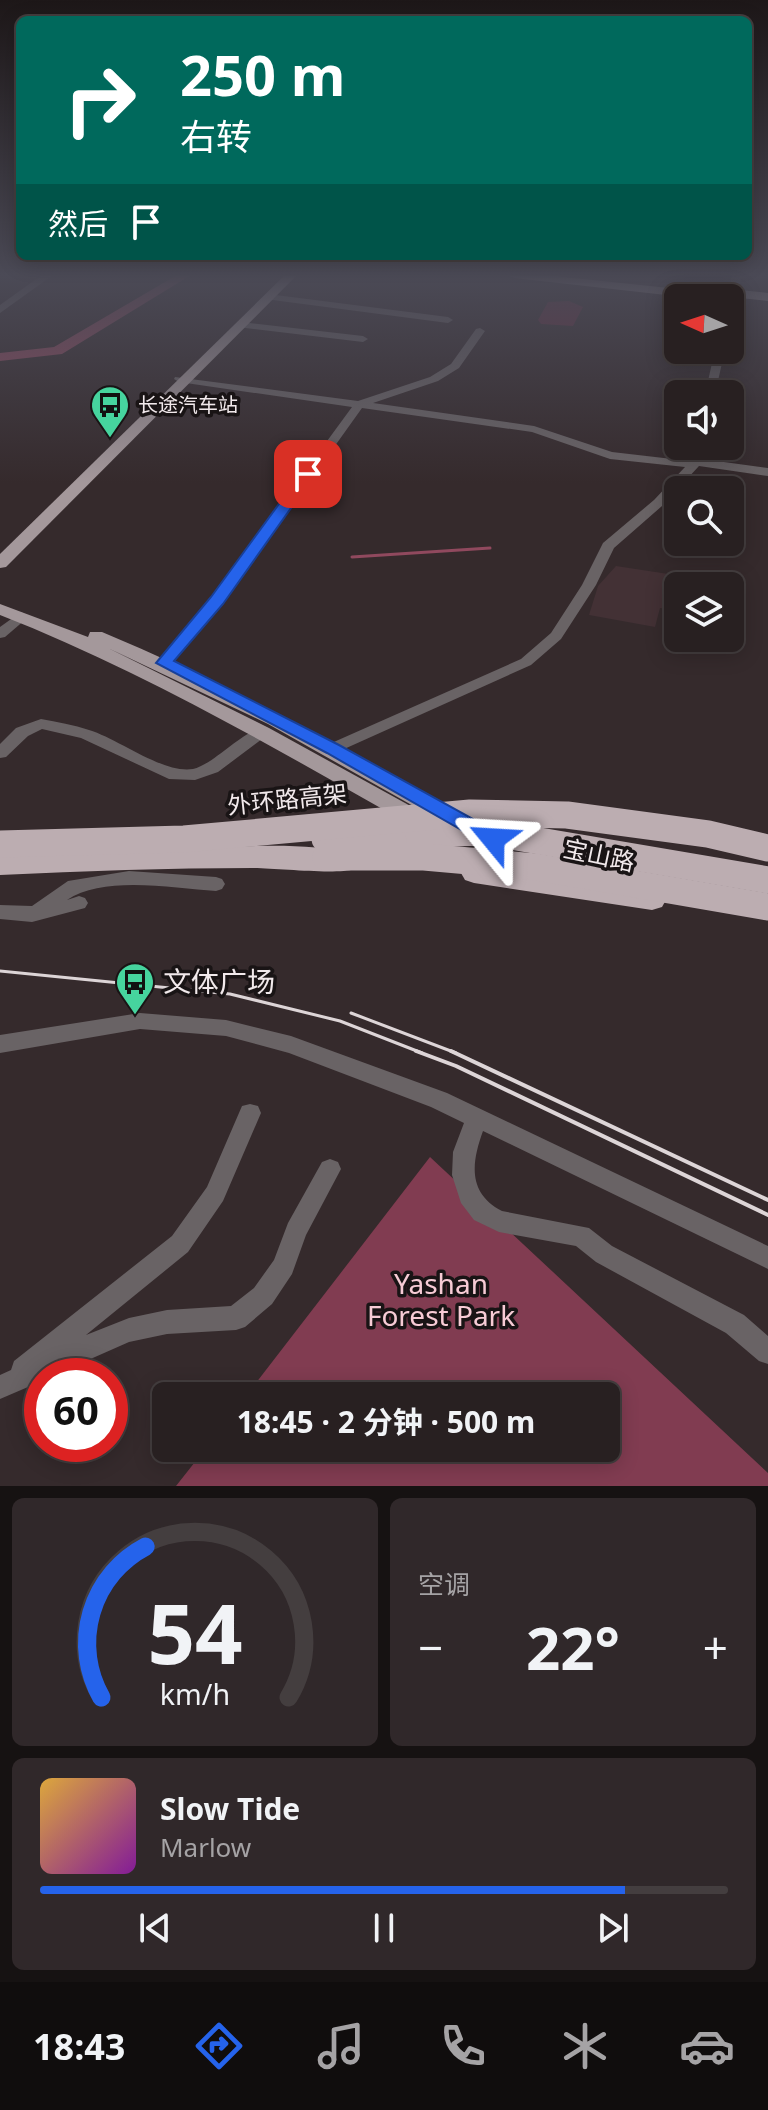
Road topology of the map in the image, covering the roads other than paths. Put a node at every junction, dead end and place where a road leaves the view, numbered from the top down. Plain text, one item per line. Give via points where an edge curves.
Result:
1 (217, 344) edge
2 (220, 344) edge
3 (470, 344) edge
4 (183, 380) junction
5 (359, 404) junction
6 (687, 460) edge
7 (692, 460) edge
8 (721, 460) edge
9 (768, 472) edge
10 (0, 553) edge
11 (0, 563) edge
12 (6, 604) edge
13 (0, 634) edge
14 (164, 663) junction
15 (262, 733) junction
16 (333, 749) junction
17 (0, 753) edge
18 (326, 848) junction
19 (0, 849) edge
20 (768, 851) edge
21 (297, 858) junction
22 (0, 865) edge
23 (768, 880) edge
24 (216, 884) dead end
25 (768, 891) edge
26 (768, 897) edge
27 (79, 903) dead end
28 (0, 912) edge
29 (768, 912) edge
30 (32, 915) junction
31 (0, 1044) edge
32 (250, 1113) dead end
33 (477, 1118) junction
34 (330, 1169) dead end
35 (768, 1258) edge
36 (768, 1352) edge
37 (1, 1388) edge

1 - 4 main road
2 - 4 main road
3 - 5 street via 455,366 434,379
4 - 5 street
4 - 10 main road
4 - 11 main road
5 - 6 street via 534,429 610,455 681,464
5 - 14 street via 217,601
7 - 16 street via 658,503 608,546 556,636 526,662
8 - 9 street
12 - 13 street
12 - 14 main road, 宝山路
12 - 15 main road, 宝山路
14 - 16 main road, 宝山路
15 - 17 street via 195,774 175,775 86,734 41,724 22,732
15 - 29 main road, 宝山路 via 483,855 598,884
16 - 26 main road, 宝山路 via 493,839 596,870
18 - 19 highway
18 - 21 highway
18 - 23 highway, bridge via 487,832
18 - 25 highway, bridge via 424,842 538,852
18 - 29 highway, bridge via 536,867
19 - 20 highway, 外环路高架, bridge via 192,847 480,821 577,824
21 - 22 highway
21 - 29 highway, bridge via 459,871
24 - 30 street via 129,878 74,886
27 - 30 street
28 - 30 street
31 - 33 street via 140,1021 226,1028 291,1045
32 - 37 street via 215,1194 180,1244
33 - 35 street
33 - 36 street via 464,1152 463,1175 469,1196 482,1212 499,1221 581,1236 604,1254 735,1324
34 - 37 street via 296,1231 284,1266 263,1296 236,1318 129,1330

